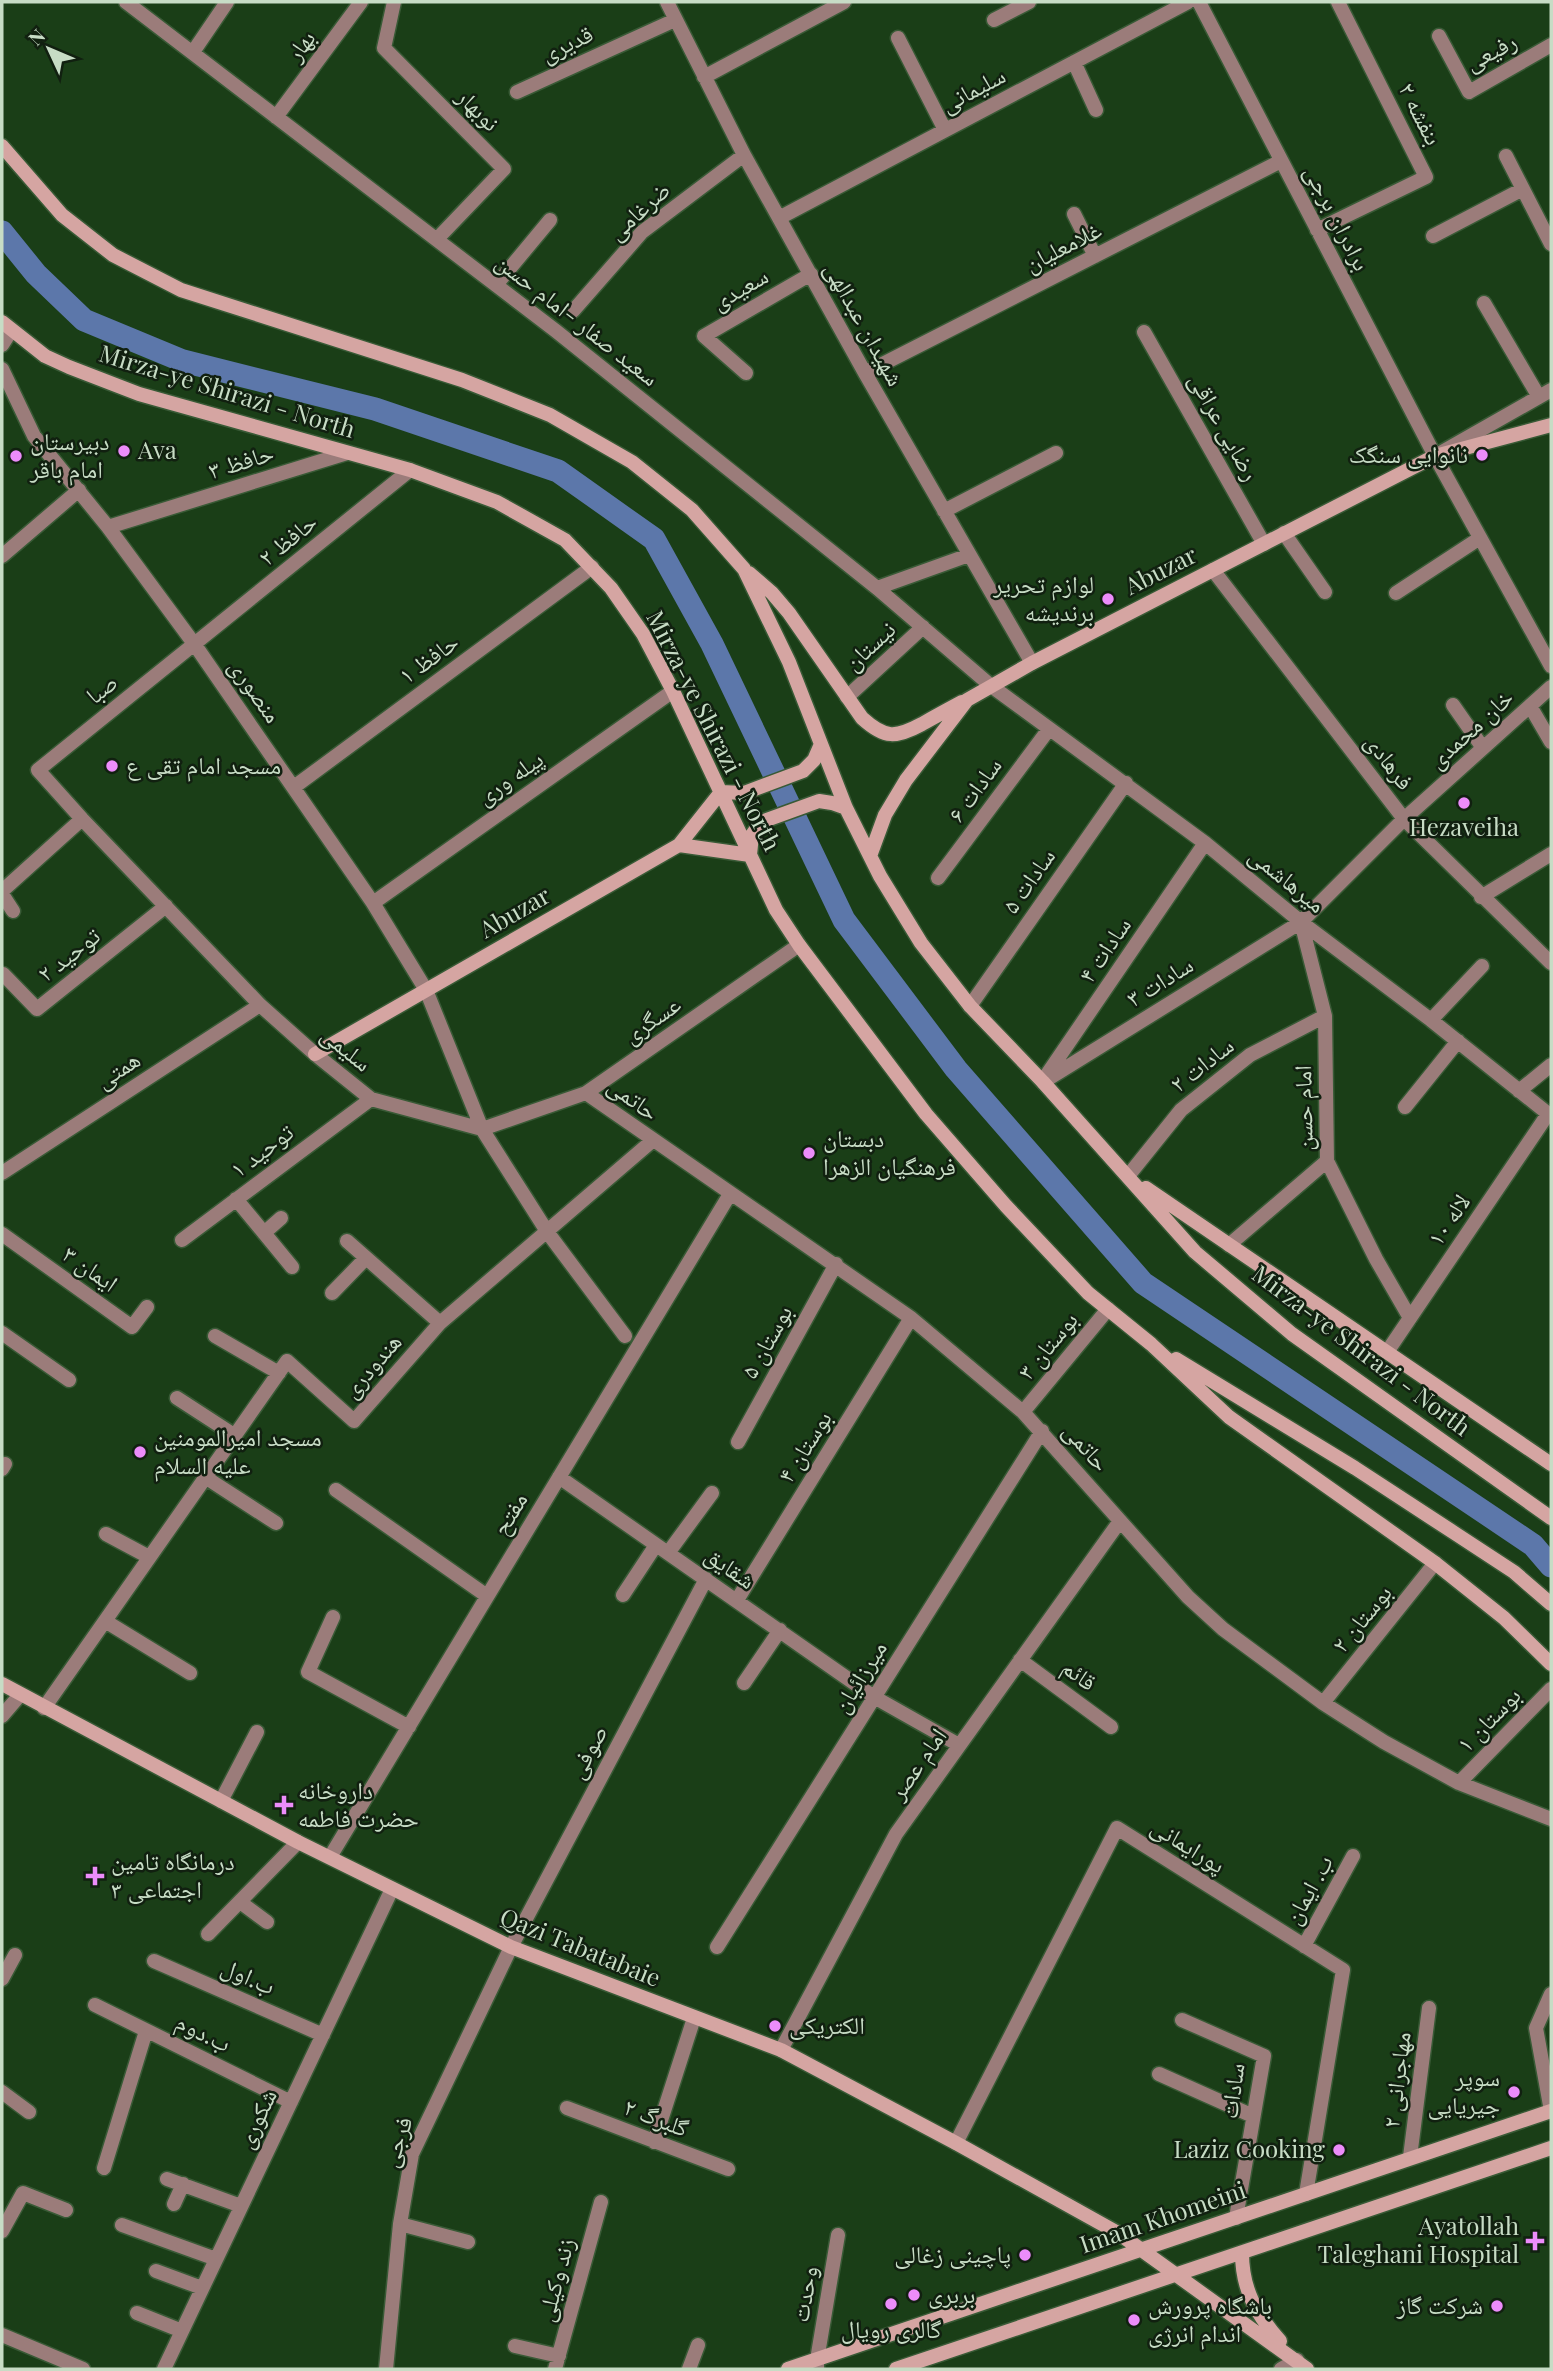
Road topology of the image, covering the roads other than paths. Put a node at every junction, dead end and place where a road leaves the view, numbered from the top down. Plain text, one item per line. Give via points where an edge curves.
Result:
1 (126, 2) edge
2 (227, 2) edge
3 (361, 2) edge
4 (394, 2) edge
5 (667, 2) edge
6 (844, 2) edge
7 (1029, 2) edge
8 (1188, 2) edge
9 (1199, 2) edge
10 (1338, 2) edge
11 (675, 20) junction
12 (994, 20) dead end
13 (1439, 36) dead end
14 (898, 37) dead end
15 (1551, 46) edge
16 (193, 52) junction
17 (1074, 62) junction
18 (704, 77) junction
19 (517, 92) dead end
20 (1097, 110) dead end
21 (276, 117) junction
22 (945, 130) junction
23 (2, 146) edge
24 (744, 155) junction
25 (1506, 156) dead end
26 (1282, 161) junction
27 (1523, 189) junction
28 (1074, 214) dead end
29 (779, 218) junction
30 (550, 220) dead end
31 (1317, 230) junction
32 (1549, 235) edge
33 (1433, 236) dead end
34 (437, 239) junction
35 (1095, 256) junction
36 (811, 274) junction
37 (496, 285) junction
38 (1484, 303) dead end
39 (573, 311) dead end
40 (6, 327) edge
41 (1144, 332) dead end
42 (2, 345) edge
43 (2, 369) edge
44 (746, 373) dead end
45 (865, 373) junction
46 (1545, 393) edge
47 (1551, 425) edge
48 (347, 453) junction
49 (1056, 453) dead end
50 (1435, 456) junction
51 (410, 470) junction
52 (79, 490) junction
53 (944, 511) junction
54 (108, 527) junction
55 (1284, 533) junction
56 (1480, 538) junction
57 (1264, 544) junction
58 (970, 555) junction
59 (2, 556) edge
60 (592, 568) junction
61 (744, 569) junction
62 (1213, 570) junction
63 (877, 588) junction
64 (1325, 592) dead end
65 (1396, 593) dead end
66 (923, 627) junction
67 (195, 645) junction
68 (1032, 663) junction
69 (1551, 666) edge
70 (990, 685) junction
71 (1551, 687) edge
72 (673, 691) junction
73 (848, 697) junction
74 (967, 700) junction
75 (1453, 705) dead end
76 (1530, 706) junction
77 (1049, 729) junction
78 (1551, 742) edge
79 (821, 744) junction
80 (1483, 748) junction
81 (38, 770) joint
82 (1126, 783) junction
83 (294, 787) junction
84 (721, 792) junction
85 (846, 808) junction
86 (82, 819) junction
87 (1404, 819) junction
88 (1205, 843) junction
89 (679, 845) junction
90 (750, 855) junction
91 (1551, 855) edge
92 (870, 856) junction
93 (938, 878) dead end
94 (2, 892) edge
95 (1481, 897) junction
96 (373, 903) junction
97 (166, 906) junction
98 (13, 911) dead end
99 (1301, 922) junction
100 (799, 945) junction
101 (1551, 963) edge
102 (1482, 967) dead end
103 (3, 974) edge
104 (426, 990) junction
105 (260, 1005) junction
106 (970, 1006) junction
107 (1325, 1016) junction
108 (1431, 1020) junction
109 (1458, 1041) junction
110 (315, 1054) junction
111 (1551, 1065) edge
112 (1043, 1082) junction
113 (1519, 1091) junction
114 (586, 1093) junction
115 (371, 1099) junction
116 (1405, 1107) dead end
117 (1550, 1115) edge
118 (482, 1129) junction
119 (652, 1141) junction
120 (1327, 1161) junction
121 (2, 1172) edge
122 (1128, 1176) junction
123 (730, 1194) junction
124 (236, 1199) junction
125 (281, 1218) dead end
126 (264, 1233) junction
127 (548, 1233) junction
128 (2, 1234) edge
129 (182, 1240) dead end
130 (347, 1241) dead end
131 (1229, 1245) junction
132 (366, 1258) junction
133 (836, 1264) junction
134 (292, 1267) dead end
135 (332, 1293) dead end
136 (147, 1307) dead end
137 (1108, 1309) junction
138 (911, 1318) junction
139 (1409, 1318) junction
140 (440, 1323) junction
141 (2, 1333) edge
142 (215, 1336) dead end
143 (625, 1336) dead end
144 (1151, 1344) junction
145 (1387, 1352) junction
146 (279, 1373) junction
147 (69, 1380) dead end
148 (177, 1398) dead end
149 (1023, 1412) junction
150 (1042, 1431) junction
151 (234, 1435) junction
152 (738, 1442) dead end
153 (1551, 1464) edge
154 (205, 1477) junction
155 (559, 1477) junction
156 (337, 1490) dead end
157 (712, 1493) dead end
158 (1551, 1518) edge
159 (1120, 1521) junction
160 (276, 1523) dead end
161 (106, 1534) dead end
162 (662, 1549) junction
163 (149, 1557) junction
164 (1435, 1563) junction
165 (706, 1579) junction
166 (623, 1595) dead end
167 (487, 1596) junction
168 (737, 1600) junction
169 (1551, 1604) edge
170 (333, 1618) dead end
171 (105, 1621) junction
172 (780, 1630) junction
173 (1020, 1660) junction
174 (1551, 1664) edge
175 (190, 1674) dead end
176 (744, 1683) dead end
177 (2, 1685) edge
178 (1551, 1689) edge
179 (20, 1695) junction
180 (874, 1697) junction
181 (1323, 1703) junction
182 (44, 1708) junction
183 (2, 1717) edge
184 (409, 1727) junction
185 (1111, 1727) dead end
186 (257, 1732) dead end
187 (959, 1745) junction
188 (1459, 1783) junction
189 (220, 1801) junction
190 (1551, 1819) edge
191 (298, 1842) junction
192 (1353, 1856) dead end
193 (330, 1857) junction
194 (392, 1889) junction
195 (240, 1902) junction
196 (267, 1922) dead end
197 (208, 1934) dead end
198 (1304, 1946) junction
199 (511, 1947) junction
200 (717, 1947) dead end
201 (15, 1955) dead end
202 (154, 1961) dead end
203 (2, 1979) edge
204 (1551, 1994) edge
205 (95, 2005) dead end
206 (1429, 2008) dead end
207 (694, 2018) junction
208 (1182, 2020) dead end
209 (146, 2031) junction
210 (323, 2035) junction
211 (781, 2050) junction
212 (1158, 2074) dead end
213 (2, 2092) edge
214 (291, 2102) junction
215 (567, 2108) dead end
216 (1551, 2111) edge
217 (29, 2112) dead end
218 (1253, 2116) junction
219 (654, 2141) junction
220 (956, 2143) junction
221 (1551, 2148) edge
222 (1410, 2157) junction
223 (104, 2168) dead end
224 (728, 2169) dead end
225 (167, 2179) dead end
226 (183, 2184) junction
227 (1306, 2194) junction
228 (601, 2202) dead end
229 (174, 2204) dead end
230 (241, 2206) junction
231 (66, 2210) dead end
232 (1236, 2218) junction
233 (400, 2224) junction
234 (122, 2225) dead end
235 (2, 2231) edge
236 (838, 2235) dead end
237 (468, 2242) dead end
238 (1141, 2250) junction
239 (1242, 2253) junction
240 (216, 2259) junction
241 (156, 2272) dead end
242 (1177, 2274) junction
243 (202, 2288) junction
244 (137, 2313) dead end
245 (182, 2331) junction
246 (2, 2335) edge
247 (698, 2345) dead end
248 (515, 2346) dead end
249 (557, 2363) edge
250 (817, 2365) edge
251 (1302, 2365) edge
252 (83, 2369) edge
253 (163, 2369) edge
254 (386, 2369) edge
255 (689, 2369) edge
256 (789, 2369) edge
257 (896, 2369) edge
258 (1280, 2369) edge

1 - 16 street, سعید صفار -امام حسن
2 - 16 street
3 - 21 street, بهار
4 - 34 street, نوبهار via 384,48 504,170
5 - 11 street, شهیدان عبدالهی
6 - 18 street
7 - 12 street
8 - 17 street, سلیمانی
9 - 26 street, برادران برجی
10 - 31 street, بنفشه ۲ via 1426,177
11 - 18 street, شهیدان عبدالهی
11 - 19 street, قدیری
13 - 15 street, رفیعی via 1469,92
14 - 22 street
16 - 21 street, سعید صفار -امام حسن
17 - 20 street
17 - 22 street, سلیمانی
18 - 24 street, شهیدان عبدالهی
21 - 34 street, سعید صفار -امام حسن
22 - 29 street, سلیمانی
23 - 61 main road, Mirza-ye Shirazi - North via 62,215 113,255 181,290 462,380 550,415 632,462 692,510
24 - 29 street, شهیدان عبدالهی
24 - 39 street, ضرغامی via 642,232
25 - 27 street
26 - 31 street, برادران برجی
26 - 35 street, غلامعلیان
27 - 32 street
27 - 33 street
28 - 35 street
29 - 36 street, شهیدان عبدالهی
30 - 37 street
31 - 50 street, برادران برجی
34 - 37 street, سعید صفار -امام حسن
35 - 45 street, غلامعلیان
36 - 44 street, سعیدی via 704,336
36 - 45 street, شهیدان عبدالهی
37 - 63 street, سعید صفار -امام حسن
38 - 46 street
40 - 42 street
40 - 48 main road, Mirza-ye Shirazi - North via 45,356 139,394
41 - 57 street, رضایی عراقی
43 - 52 street, منصوری via 34,436
45 - 53 street, شهیدان عبدالهی
46 - 50 street
47 - 50 main road, Abuzar
48 - 51 main road, Mirza-ye Shirazi - North
48 - 54 street, حافظ ۳
49 - 53 street
50 - 55 main road, Abuzar
50 - 56 street
51 - 60 main road, Mirza-ye Shirazi - North via 497,502 565,540
51 - 67 street, حافظ ۲
52 - 54 street, منصوری
52 - 59 street
53 - 58 street, شهیدان عبدالهی
54 - 67 street, منصوری
55 - 57 main road, Abuzar
55 - 64 street
56 - 65 street
56 - 69 street
57 - 62 main road, Abuzar
58 - 63 street
58 - 68 street, شهیدان عبدالهی
60 - 72 main road, Mirza-ye Shirazi - North via 643,634
60 - 83 street, حافظ ۱
61 - 73 main road via 780,602
61 - 79 main road, Mirza-ye Shirazi - North
62 - 68 main road, Abuzar
62 - 87 street, فرهادی
63 - 66 street, سعید صفار -امام حسن
66 - 70 street, سعید صفار -امام حسن
66 - 73 street, نیستان
67 - 81 street, صبا
67 - 83 street, منصوری
68 - 70 main road, Abuzar
70 - 74 main road, Abuzar
70 - 77 street, میرهاشمی
71 - 76 street, خان محمدی
72 - 84 main road, Mirza-ye Shirazi - North
72 - 96 street, پیله وری
73 - 74 main road via 874,729 901,735
74 - 92 main road, Abuzar via 906,780 885,815
75 - 80 street
76 - 78 street
76 - 80 street, خان محمدی
77 - 82 street, میرهاشمی
77 - 93 street, سادات ۶
79 - 84 main road via 803,771 744,793
79 - 85 main road, Mirza-ye Shirazi - North
80 - 87 street, خان محمدی
81 - 86 street, سلیمی
82 - 88 street, میرهاشمی
82 - 106 street, سادات ۵
83 - 96 street, منصوری
84 - 89 main road, Abuzar
84 - 90 main road, Mirza-ye Shirazi - North
85 - 90 main road via 819,802 761,822 752,835
85 - 92 main road, Mirza-ye Shirazi - North
86 - 94 street
86 - 97 street, سلیمی
87 - 95 street, فرهادی
87 - 99 street, خان محمدی
88 - 99 street, میرهاشمی
88 - 112 street, سادات ۴
89 - 90 main road
89 - 104 main road, Abuzar
90 - 100 main road, Mirza-ye Shirazi - North via 776,911
91 - 95 street
92 - 106 main road, Mirza-ye Shirazi - North via 921,943
94 - 98 street
95 - 101 street, فرهادی
96 - 104 street, منصوری
97 - 103 street, توحید ۲ via 37,1009
97 - 105 street, سلیمی
99 - 107 street, امام حسن
99 - 108 street, میرهاشمی
99 - 112 street, سادات ۳
100 - 114 street, عسگری
100 - 137 main road, Mirza-ye Shirazi - North via 926,1114 1006,1206
102 - 108 street
104 - 110 main road, Abuzar
104 - 118 street, منصوری
105 - 110 street, سلیمی
105 - 121 street, همتی
106 - 112 main road, Mirza-ye Shirazi - North
107 - 120 street, امام حسن
107 - 122 street, سادات ۲ via 1250,1055 1181,1110
108 - 109 street, میرهاشمی
109 - 113 street, میرهاشمی
109 - 116 street
110 - 115 street, سلیمی
111 - 113 street
112 - 122 main road, Mirza-ye Shirazi - North
113 - 117 street, میرهاشمی
114 - 118 street, عسگری
114 - 119 street, حاتمی
115 - 118 street, سلیمی
115 - 124 street, توحید ۱
117 - 139 street, لاله ۱۰
118 - 127 street
119 - 123 street, حاتمی
119 - 127 street, هندودری
120 - 131 street
120 - 139 street, امام حسن
122 - 131 main road, Mirza-ye Shirazi - North
122 - 158 main road, Mirza-ye Shirazi - North via 1195,1252 1292,1334
123 - 133 street, حاتمی
123 - 155 street, مفتح
124 - 126 street
124 - 129 street, توحید ۱
125 - 126 street
126 - 134 street
127 - 140 street, هندودری
127 - 143 street
128 - 136 street, ایمان ۳ via 132,1327
130 - 132 street
131 - 145 main road, Mirza-ye Shirazi - North
132 - 135 street
132 - 140 street
133 - 138 street, حاتمی
133 - 152 street, بوستان ۵
137 - 144 main road, Mirza-ye Shirazi - North
137 - 149 street, بوستان ۳
138 - 149 street, حاتمی
138 - 168 street, بوستان ۴
139 - 145 street, لاله ۱۰
140 - 146 street, هندودری via 354,1421 287,1361
141 - 147 street
142 - 146 street
144 - 164 main road, Mirza-ye Shirazi - North via 1229,1417
144 - 169 main road, Mirza-ye Shirazi - North via 1344,1461 1514,1572
145 - 153 main road, Mirza-ye Shirazi - North
146 - 151 street
148 - 151 street
149 - 150 street, حاتمی
150 - 159 street, حاتمی
150 - 180 street, میرزائیان
151 - 154 street
154 - 160 street
154 - 163 street
155 - 162 street, شقایق
155 - 167 street, مفتح
156 - 167 street
157 - 162 street
159 - 173 street, امام عصر
159 - 181 street, حاتمی via 1223,1629
161 - 163 street
162 - 165 street, شقایق
162 - 166 street
163 - 171 street
164 - 174 main road, Mirza-ye Shirazi - North via 1504,1618
164 - 181 street, بوستان ۲
165 - 168 street, شقایق
165 - 199 street, صوفی
167 - 184 street, مفتح
168 - 172 street, شقایق
170 - 184 street via 308,1672
171 - 175 street
171 - 182 street
172 - 176 street
172 - 180 street, شقایق
173 - 185 street, قائم
173 - 187 street, امام عصر
177 - 179 main road, Qazi Tabatabaie
178 - 188 street, بوستان ۱
179 - 182 main road, Qazi Tabatabaie
179 - 183 street
180 - 187 street, شقایق
180 - 200 street, میرزائیان
181 - 188 street, حاتمی
182 - 189 main road, Qazi Tabatabaie
184 - 193 street, مفتح
186 - 189 street
187 - 211 street, امام عصر via 896,1834
188 - 190 street, حاتمی
189 - 191 main road, Qazi Tabatabaie
191 - 193 main road, Qazi Tabatabaie
191 - 195 street
192 - 198 street, ب. ایمان
193 - 194 main road, Qazi Tabatabaie
194 - 199 main road, Qazi Tabatabaie
194 - 210 street, شکوری
195 - 196 street
195 - 197 street
198 - 220 street, پورایمانی via 1117,1828
198 - 227 street, پورایمانی via 1343,1970
199 - 207 main road, Qazi Tabatabaie
199 - 233 street, فرجی via 412,2154
201 - 203 street
202 - 210 street, ب.اول
204 - 216 street via 1536,2028
205 - 209 street, ب.دوم
206 - 222 street, مهاجرانی ۲
207 - 211 main road, Qazi Tabatabaie
207 - 219 street
208 - 218 street, سادات via 1264,2056
209 - 214 street, ب.دوم
209 - 223 street
210 - 214 street, شکوری
211 - 220 main road, Qazi Tabatabaie
212 - 218 street
213 - 217 street
214 - 230 street, شکوری
215 - 219 street, گلبرگ ۲
216 - 222 main road, Imam Khomeini
218 - 232 street, سادات
219 - 224 street, گلبرگ ۲
220 - 238 main road, Qazi Tabatabaie
221 - 239 main road
222 - 227 main road, Imam Khomeini
225 - 226 street
226 - 229 street
226 - 230 street
227 - 232 main road, Imam Khomeini
228 - 249 street, زند وکیلی
230 - 240 street, شکوری
231 - 235 street via 23,2193
232 - 238 main road, Imam Khomeini
233 - 237 street
233 - 254 street, فرجی
234 - 240 street
236 - 250 street, وحدت
238 - 242 main road, Qazi Tabatabaie
238 - 250 main road, Imam Khomeini
239 - 242 main road
239 - 251 main road via 1242,2271 1255,2310
240 - 243 street, شکوری
241 - 243 street
242 - 251 main road, Qazi Tabatabaie
242 - 257 main road
243 - 245 street, شکوری
244 - 245 street
245 - 253 street, شکوری
246 - 252 street
247 - 255 street
248 - 249 street
250 - 256 main road, Imam Khomeini
251 - 258 street

